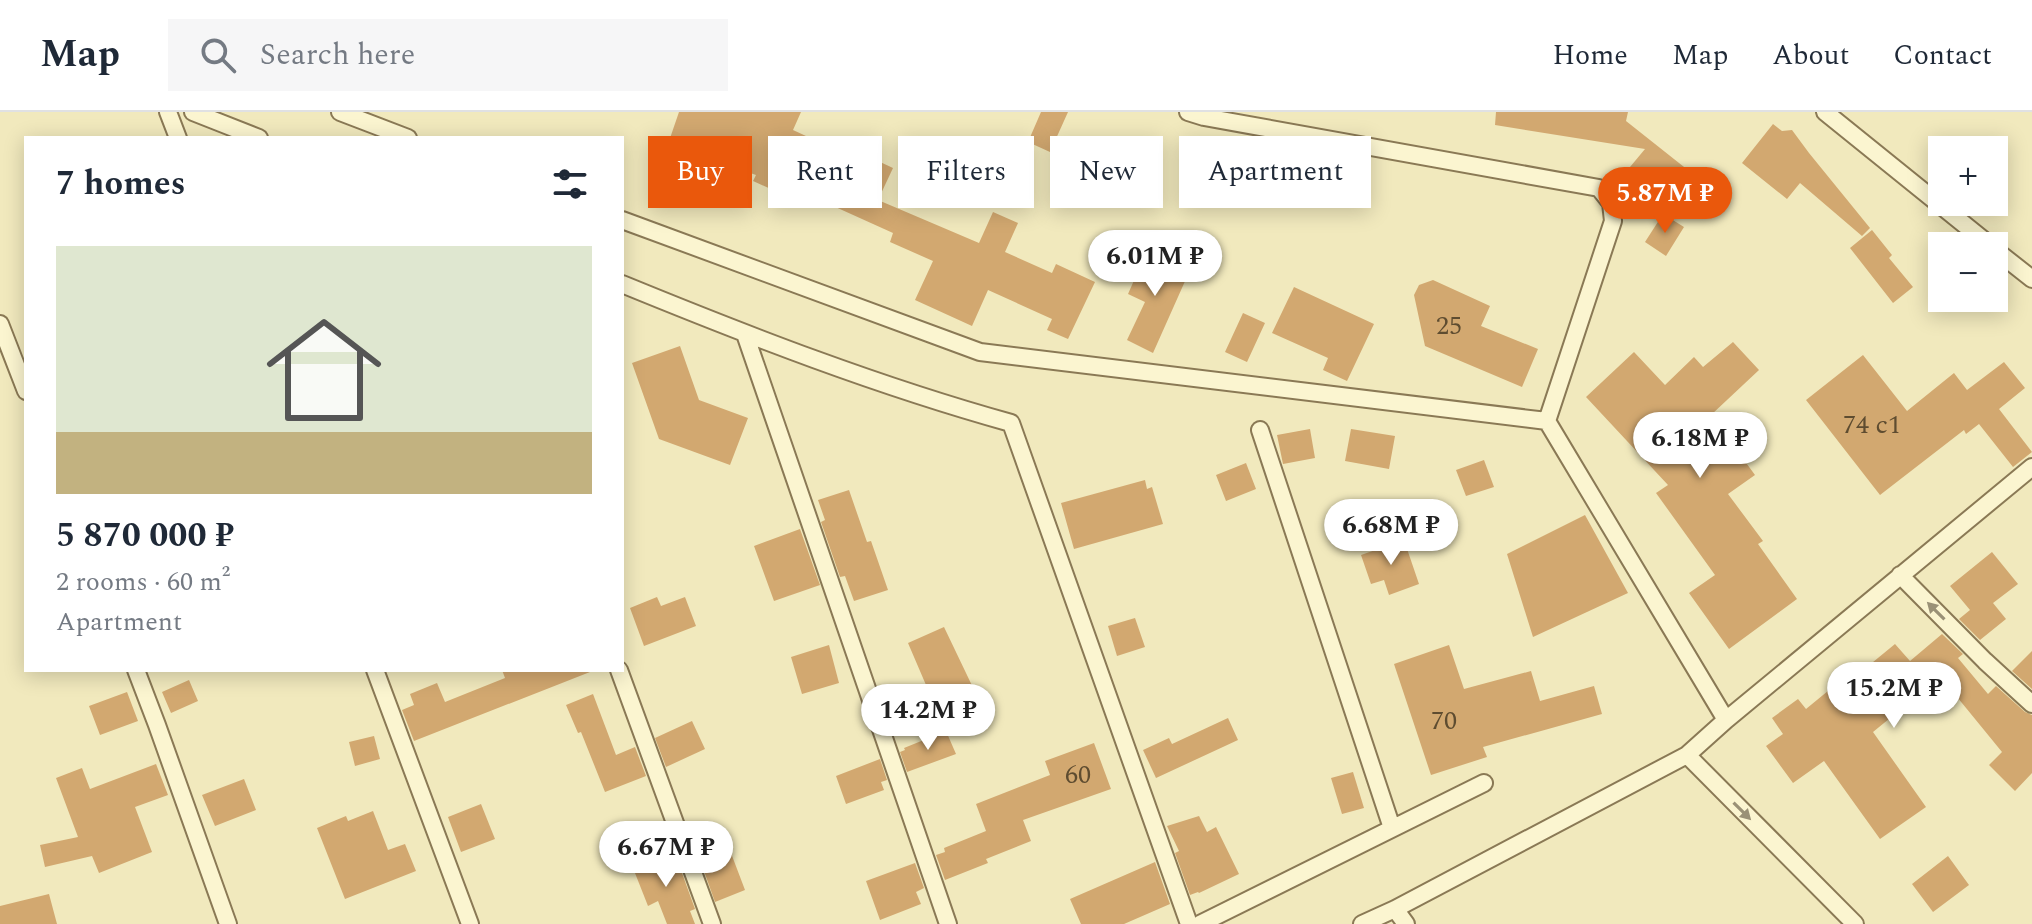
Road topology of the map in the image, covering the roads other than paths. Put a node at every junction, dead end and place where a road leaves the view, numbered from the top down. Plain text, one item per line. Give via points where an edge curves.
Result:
1 (168, 112) edge
2 (193, 112) edge
3 (340, 112) edge
4 (1188, 112) edge
5 (1825, 112) edge
6 (177, 136) edge
7 (254, 136) edge
8 (403, 136) edge
9 (624, 221) edge
10 (1973, 232) edge
11 (2008, 260) edge
12 (2032, 279) edge
13 (624, 285) edge
14 (0, 324) edge
15 (745, 334) junction
16 (24, 386) edge
17 (1547, 421) junction
18 (1260, 430) dead end
19 (2032, 467) edge
20 (1900, 575) junction
21 (137, 672) edge
22 (376, 672) edge
23 (620, 672) edge
24 (2032, 704) edge
25 (1726, 720) junction
26 (1687, 755) junction
27 (1484, 783) dead end
28 (1392, 828) junction
29 (1395, 909) junction
30 (228, 924) edge
31 (470, 924) edge
32 (712, 924) edge
33 (948, 924) edge
34 (1189, 924) edge
35 (1200, 924) edge
36 (1362, 924) edge
37 (1406, 924) edge
38 (1855, 924) edge

1 - 6 lane
2 - 7 lane
3 - 8 lane
4 - 17 lane via 1599,188 1611,203 1613,221
5 - 10 lane
9 - 17 lane via 980,352
11 - 12 lane
13 - 15 lane
14 - 16 lane
15 - 33 lane
15 - 34 lane via 1011,423
17 - 25 lane
18 - 28 lane
19 - 20 lane
24 -> 20 lane
20 - 25 lane
21 - 30 lane
22 - 31 lane
23 - 32 lane
25 - 26 lane
26 - 29 lane
26 -> 38 lane
27 - 28 lane
28 - 35 lane
29 - 36 lane
29 - 37 lane

